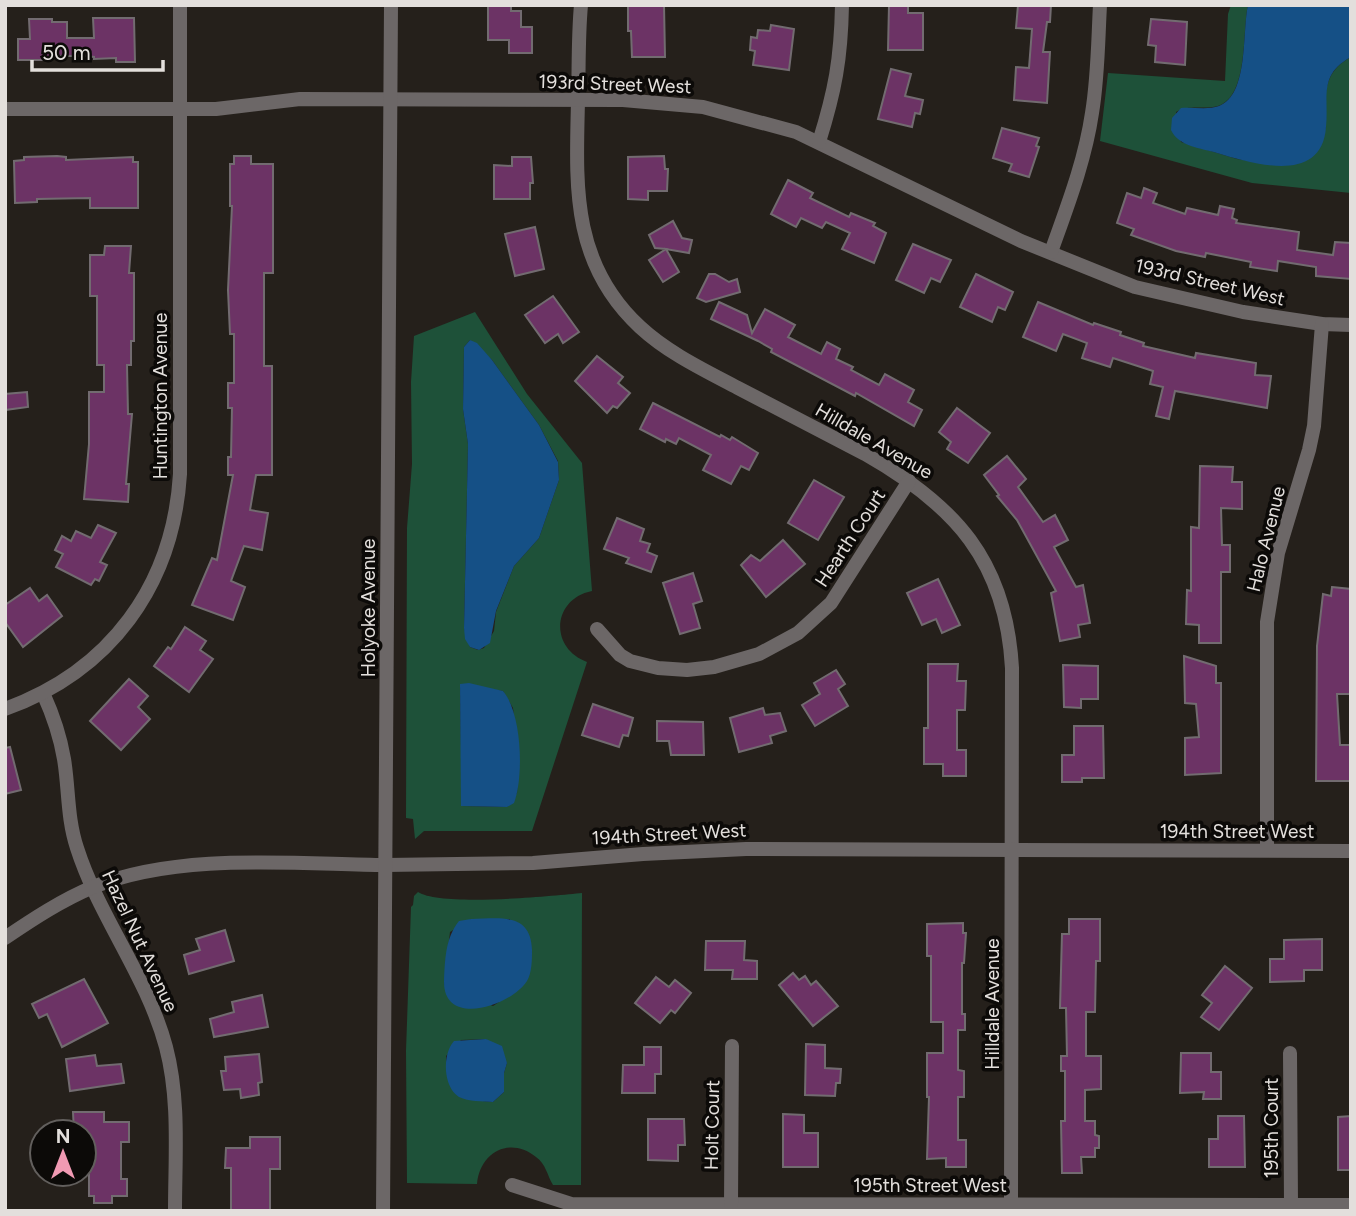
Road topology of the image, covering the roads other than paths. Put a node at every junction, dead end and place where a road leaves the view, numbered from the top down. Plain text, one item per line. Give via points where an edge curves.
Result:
1 (180, 5) edge
2 (391, 5) edge
3 (580, 5) edge
4 (842, 5) edge
5 (1100, 5) edge
6 (578, 100) junction
7 (390, 101) junction
8 (5, 109) edge
9 (180, 109) junction
10 (819, 142) junction
11 (1051, 252) junction
12 (1322, 324) junction
13 (1351, 325) edge
14 (909, 481) junction
15 (597, 629) dead end
16 (43, 693) junction
17 (5, 709) edge
18 (1267, 850) junction
19 (1351, 850) edge
20 (1012, 851) junction
21 (386, 865) junction
22 (92, 887) junction
23 (5, 937) edge
24 (732, 1046) dead end
25 (1290, 1053) dead end
26 (512, 1185) dead end
27 (731, 1204) junction
28 (1011, 1204) junction
29 (1291, 1204) junction
30 (1351, 1205) edge
31 (175, 1211) edge
32 (383, 1211) edge

1 - 9 street, Huntington Avenue
2 - 7 street, Holyoke Avenue
3 - 6 street, Hilldale Avenue
4 - 10 street via 837,80
5 - 11 street via 1090,122
6 - 7 street, 193rd Street West
6 - 10 street, 193rd Street West via 704,107
6 - 14 street, Hilldale Avenue via 577,188 584,235 603,282 630,318 670,351
7 - 9 street, 193rd Street West via 300,99
7 - 21 street, Holyoke Avenue
8 - 9 street, 193rd Street West
9 - 16 street, Huntington Avenue via 180,474 173,527 155,577 124,626 87,664
10 - 11 street, 193rd Street West
11 - 12 street, 193rd Street West via 1179,299
12 - 13 street, 193rd Street West
12 - 18 street, Halo Avenue via 1314,426 1269,599
14 - 15 street, Hearth Court via 831,603 798,633 770,649 714,667 658,668 630,662
14 - 20 street, Hilldale Avenue via 963,529 1002,603 1012,667
16 - 17 street, Huntington Avenue
16 - 22 street, Hazel Nut Avenue via 59,733 70,820
18 - 19 street, 194th Street West
18 - 20 street, 194th Street West
20 - 21 street, 194th Street West via 746,849 533,863
20 - 28 street, Hilldale Avenue
21 - 22 street, 194th Street West via 208,864 159,870
21 - 32 street, Holyoke Avenue
22 - 23 street, 194th Street West
22 - 31 street, Hazel Nut Avenue via 166,1046 175,1116
24 - 27 street, Holt Court
25 - 29 street, 195th Court
26 - 27 street, 195th Street West via 571,1204
27 - 28 street, 195th Street West
28 - 29 street, 195th Street West
29 - 30 street, 195th Street West

